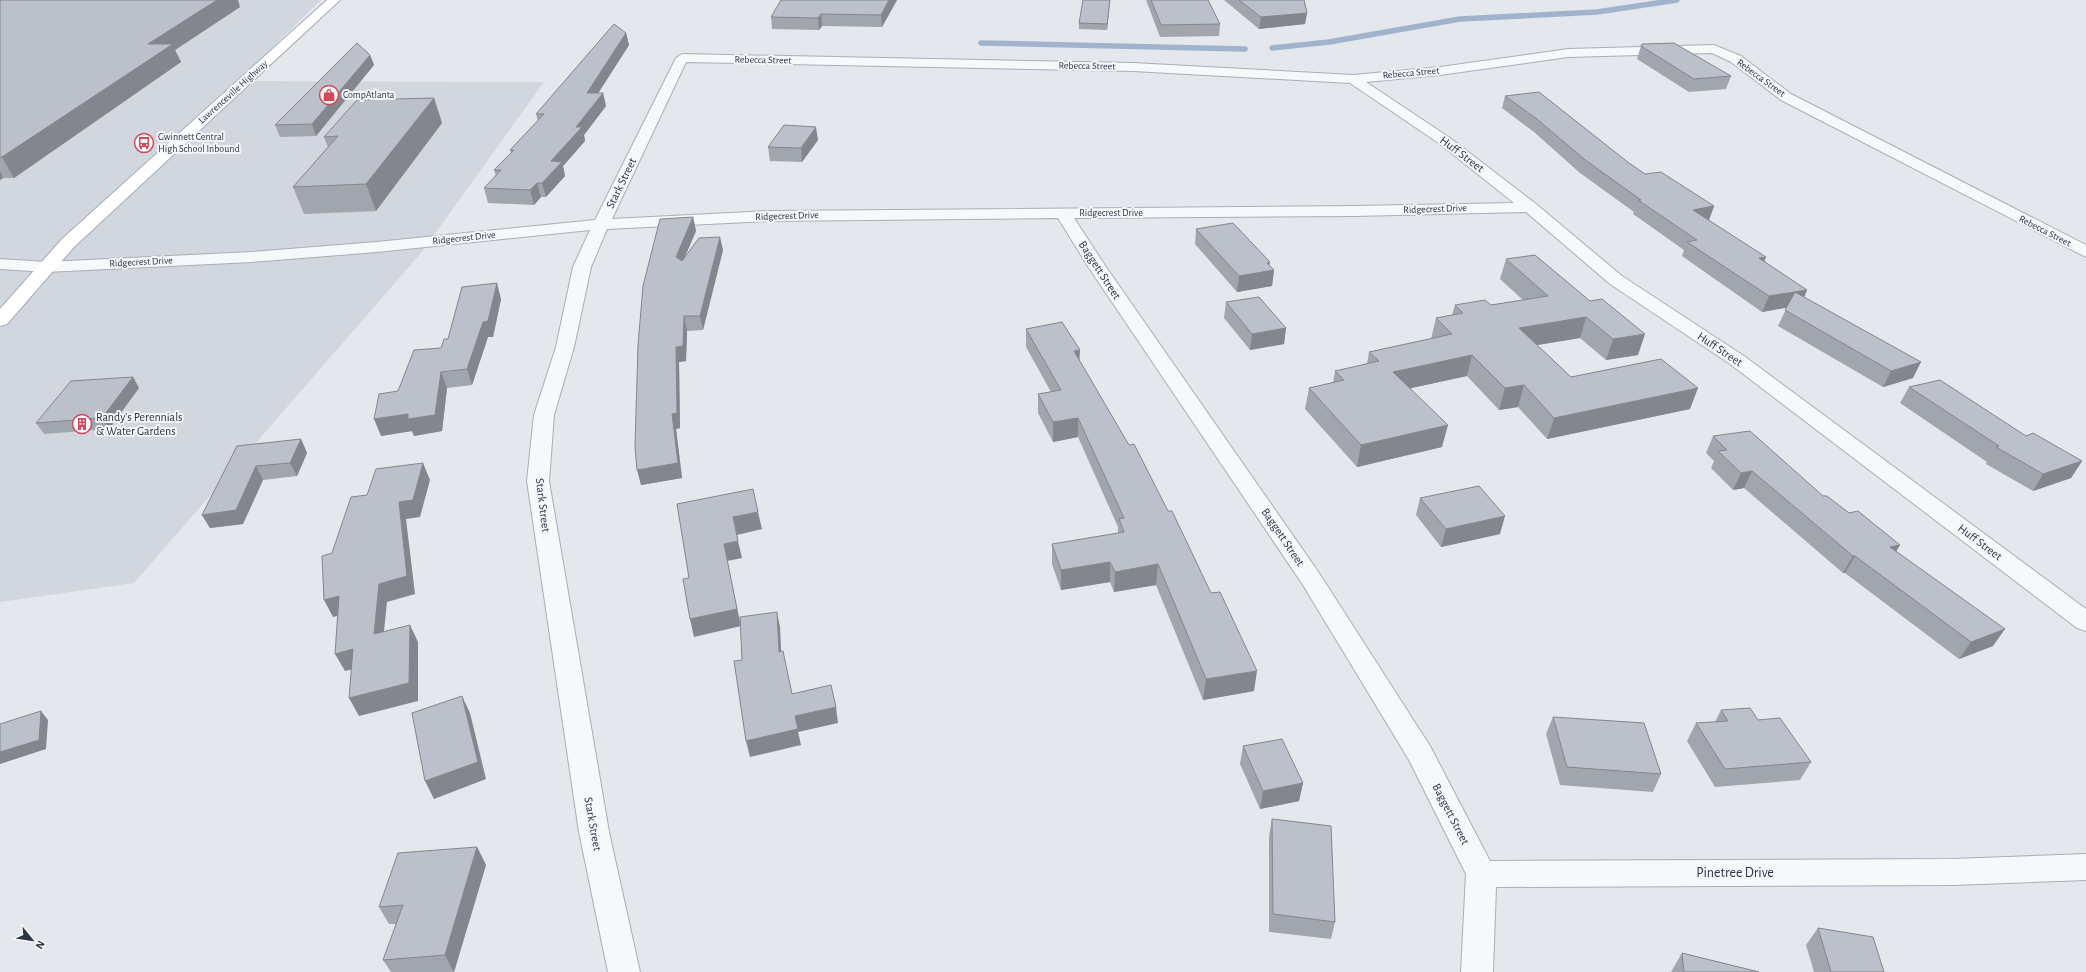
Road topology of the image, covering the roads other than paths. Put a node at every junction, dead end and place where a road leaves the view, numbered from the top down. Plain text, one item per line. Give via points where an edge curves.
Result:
1 (334, 0) edge
2 (682, 58) joint
3 (1353, 79) junction
4 (1530, 207) junction
5 (1063, 213) junction
6 (601, 224) junction
7 (2086, 252) edge
8 (0, 264) edge
9 (46, 267) junction
10 (0, 320) edge
11 (2086, 622) edge
12 (2086, 867) edge
13 (1481, 874) junction
14 (624, 972) edge
15 (1477, 972) edge

1 - 9 main road, Lawrenceville Highway via 129,186
2 - 3 street, Rebecca Street via 1133,67
2 - 6 street, Stark Street
3 - 4 street, Huff Street via 1445,141
3 - 7 street, Rebecca Street via 1440,71 1568,53 1714,49 1736,59 1786,97
4 - 5 street, Ridgecrest Drive via 1384,211
4 - 11 street, Huff Street via 1616,280 1736,360
5 - 6 street, Ridgecrest Drive via 776,216
5 - 13 street, Baggett Street via 1311,578 1420,754
6 - 9 street, Ridgecrest Drive via 377,247
6 - 14 street, Stark Street via 582,267 565,347 544,415 538,481 594,832
8 - 9 street, Ridgecrest Drive
9 - 10 main road, Lawrenceville Highway
12 - 13 street, Pinetree Drive via 1954,872
13 - 15 street

